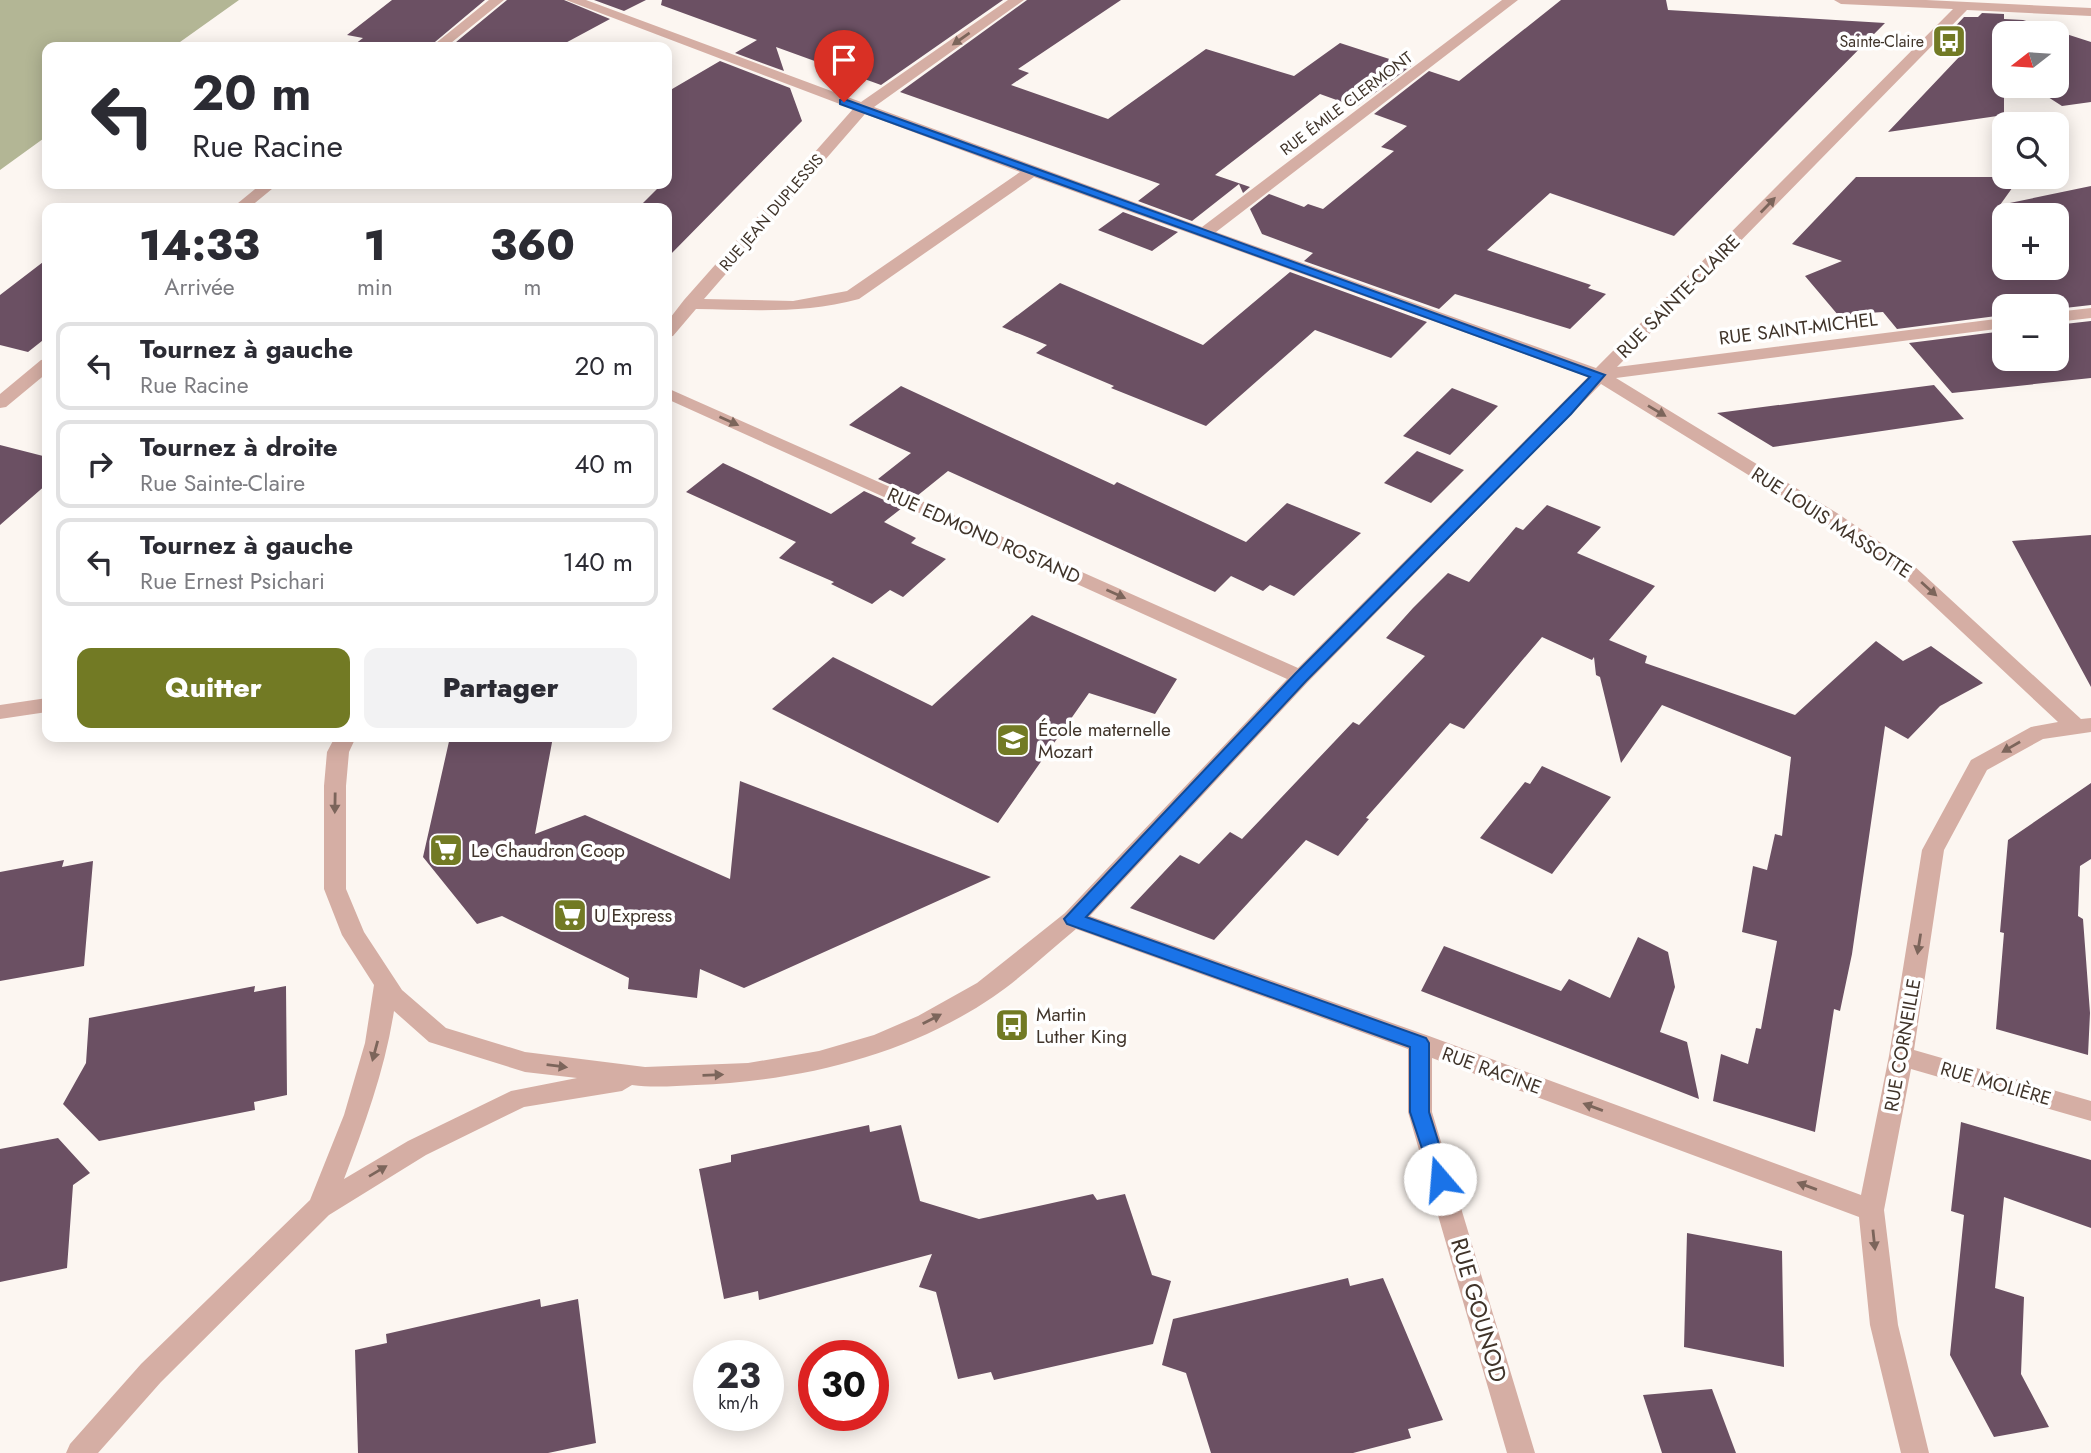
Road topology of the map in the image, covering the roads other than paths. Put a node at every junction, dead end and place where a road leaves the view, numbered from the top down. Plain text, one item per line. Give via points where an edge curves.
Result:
1 (497, 0) edge
2 (573, 0) edge
3 (1017, 0) edge
4 (1510, 0) edge
5 (1841, 0) edge
6 (1999, 3) edge
7 (1962, 8) junction
8 (2028, 8) junction
9 (2091, 12) edge
10 (2091, 25) edge
11 (444, 42) edge
12 (861, 109) junction
13 (1032, 172) junction
14 (264, 189) edge
15 (246, 203) edge
16 (1203, 233) junction
17 (690, 304) junction
18 (2091, 313) edge
19 (2069, 316) edge
20 (1992, 325) edge
21 (672, 326) edge
22 (42, 369) edge
23 (1598, 375) junction
24 (672, 395) edge
25 (0, 403) edge
26 (1301, 677) junction
27 (42, 706) edge
28 (0, 712) edge
29 (2083, 725) edge
30 (343, 742) edge
31 (1073, 919) junction
32 (386, 984) junction
33 (1420, 1043) junction
34 (1901, 1056) junction
35 (645, 1077) junction
36 (2091, 1111) edge
37 (320, 1206) junction
38 (1871, 1210) junction
39 (80, 1453) edge
40 (1521, 1453) edge
41 (1915, 1453) edge

1 - 11 street
2 - 12 street, RUE LOUIS MASSOTTE
3 -> 12 street, RUE JEAN DUPLESSIS
4 - 16 street, RUE ÉMILE CLERMONT
5 - 7 street
6 - 7 street
6 - 8 street
23 -> 7 street, RUE SAINTE-CLAIRE
8 - 9 street
8 - 10 street
12 - 13 street, RUE LOUIS MASSOTTE
12 - 17 street, RUE JEAN DUPLESSIS
13 - 16 street, RUE LOUIS MASSOTTE
13 - 17 street via 853,295 832,302 785,305
14 - 15 street
16 - 23 street, RUE LOUIS MASSOTTE
17 - 21 street, RUE JEAN DUPLESSIS
18 - 19 street
20 - 23 street, RUE SAINT-MICHEL
22 - 25 street
23 - 26 street, RUE SAINTE-CLAIRE
23 -> 29 street, RUE LOUIS MASSOTTE via 1905,568
24 -> 26 street, RUE EDMOND ROSTAND
26 - 31 street, RUE SAINTE-CLAIRE
27 - 28 street
29 -> 34 street, RUE CORNEILLE via 2038,732 1979,765 1933,850
30 -> 32 street via 335,786 335,889 354,935
31 - 33 street, RUE RACINE
35 -> 31 street, RUE SAINTE-CLAIRE via 748,1073 819,1061 880,1043 985,990
32 -> 35 street, RUE SAINTE-CLAIRE via 394,997 438,1035 525,1062
32 -> 37 street via 374,1055
38 -> 33 street, RUE RACINE
33 - 40 street, RUE GOUNOD via 1420,1112
34 - 36 street, RUE MOLIÈRE
34 - 38 street, RUE CORNEILLE
37 -> 35 street via 417,1148 520,1098
37 - 39 street via 151,1373
38 -> 41 street, RUE CORNEILLE via 1884,1325

